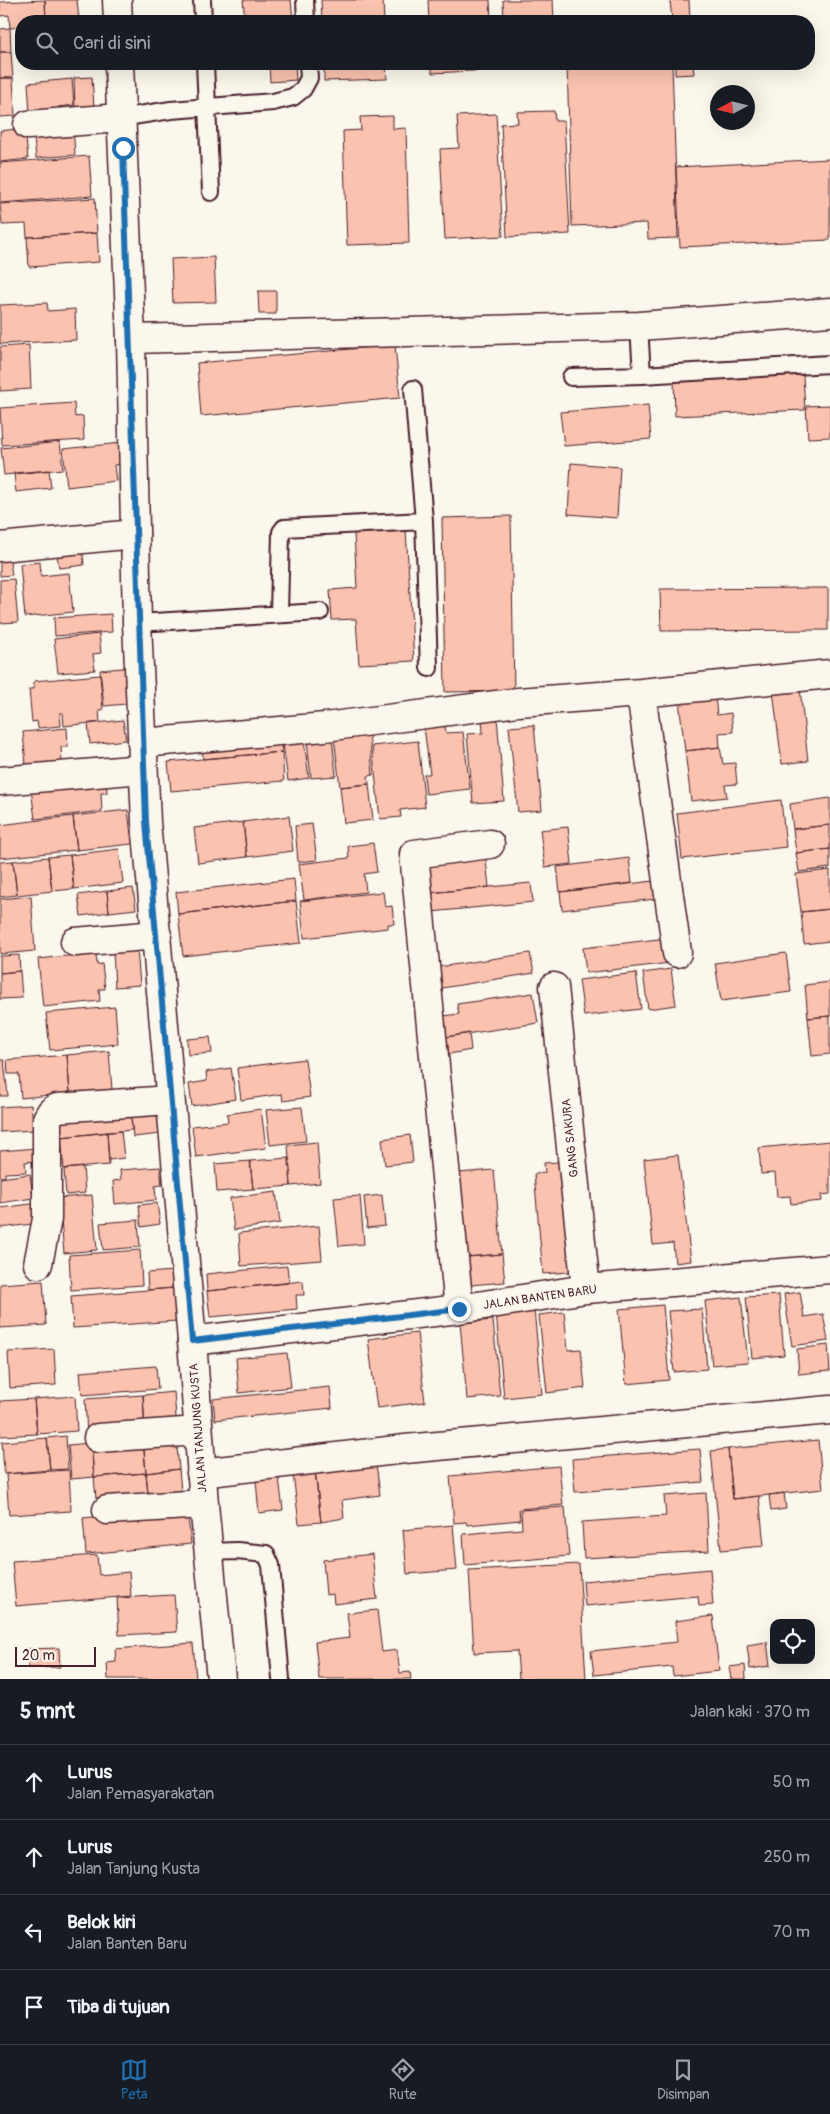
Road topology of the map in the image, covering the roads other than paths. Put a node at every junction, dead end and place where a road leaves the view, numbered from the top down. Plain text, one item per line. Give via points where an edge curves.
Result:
1 (117, 0) edge
2 (202, 0) edge
3 (305, 0) edge
4 (118, 15) edge
5 (203, 15) edge
6 (306, 15) edge
7 (119, 70) edge
8 (205, 70) edge
9 (308, 70) edge
10 (206, 106) junction
11 (120, 118) junction
12 (28, 125) dead end
13 (211, 192) dead end
14 (830, 312) edge
15 (639, 326) junction
16 (131, 339) junction
17 (830, 364) edge
18 (642, 374) junction
19 (571, 377) dead end
20 (413, 389) dead end
21 (424, 520) junction
22 (135, 534) junction
23 (0, 547) edge
24 (320, 612) dead end
25 (279, 613) junction
26 (137, 624) junction
27 (429, 668) dead end
28 (830, 674) edge
29 (642, 693) junction
30 (142, 756) junction
31 (0, 781) edge
32 (490, 844) dead end
33 (157, 935) junction
34 (75, 942) dead end
35 (677, 953) dead end
36 (554, 987) dead end
37 (169, 1100) junction
38 (38, 1264) dead end
39 (830, 1269) edge
40 (586, 1289) junction
41 (459, 1309) junction
42 (192, 1341) junction
43 (830, 1410) edge
44 (198, 1432) junction
45 (98, 1438) dead end
46 (201, 1473) junction
47 (204, 1504) junction
48 (107, 1510) dead end
49 (209, 1552) junction
50 (222, 1679) edge
51 (281, 1679) edge

1 - 4 street
2 - 5 lane
3 - 6 lane
7 - 11 street, JALAN TANJUNG KUSTA
8 - 10 lane
9 - 10 lane via 309,78 303,89 293,97 273,102
10 - 11 lane
10 - 13 lane
11 - 12 street
11 - 16 street, JALAN TANJUNG KUSTA
14 - 15 street
15 - 16 street
15 - 18 lane
16 - 22 street, JALAN TANJUNG KUSTA
17 - 18 lane
18 - 19 lane
20 - 21 lane
21 - 25 lane via 284,528 281,532
21 - 27 lane
22 - 23 street
22 - 26 street, JALAN TANJUNG KUSTA
24 - 25 lane
25 - 26 lane
26 - 30 street, JALAN TANJUNG KUSTA
28 - 29 street
29 - 30 street via 518,702
29 - 35 street
30 - 31 street
30 - 33 street, JALAN TANJUNG KUSTA
32 - 41 street via 403,855
33 - 34 street
33 - 37 street, JALAN TANJUNG KUSTA
36 - 40 street, GANG SAKURA
37 - 38 street via 58,1108 51,1112 47,1119 47,1219
37 - 42 street, JALAN TANJUNG KUSTA
39 - 40 street, JALAN BANTEN BARU
40 - 41 street, JALAN BANTEN BARU
41 - 42 street, JALAN BANTEN BARU
42 - 44 street, JALAN TANJUNG KUSTA
43 - 46 street via 405,1449
44 - 45 street
44 - 46 street, JALAN TANJUNG KUSTA
46 - 47 street, JALAN TANJUNG KUSTA
47 - 48 street
47 - 49 street, JALAN TANJUNG KUSTA
49 - 50 street, JALAN TANJUNG KUSTA
49 - 51 lane via 266,1554 271,1565

